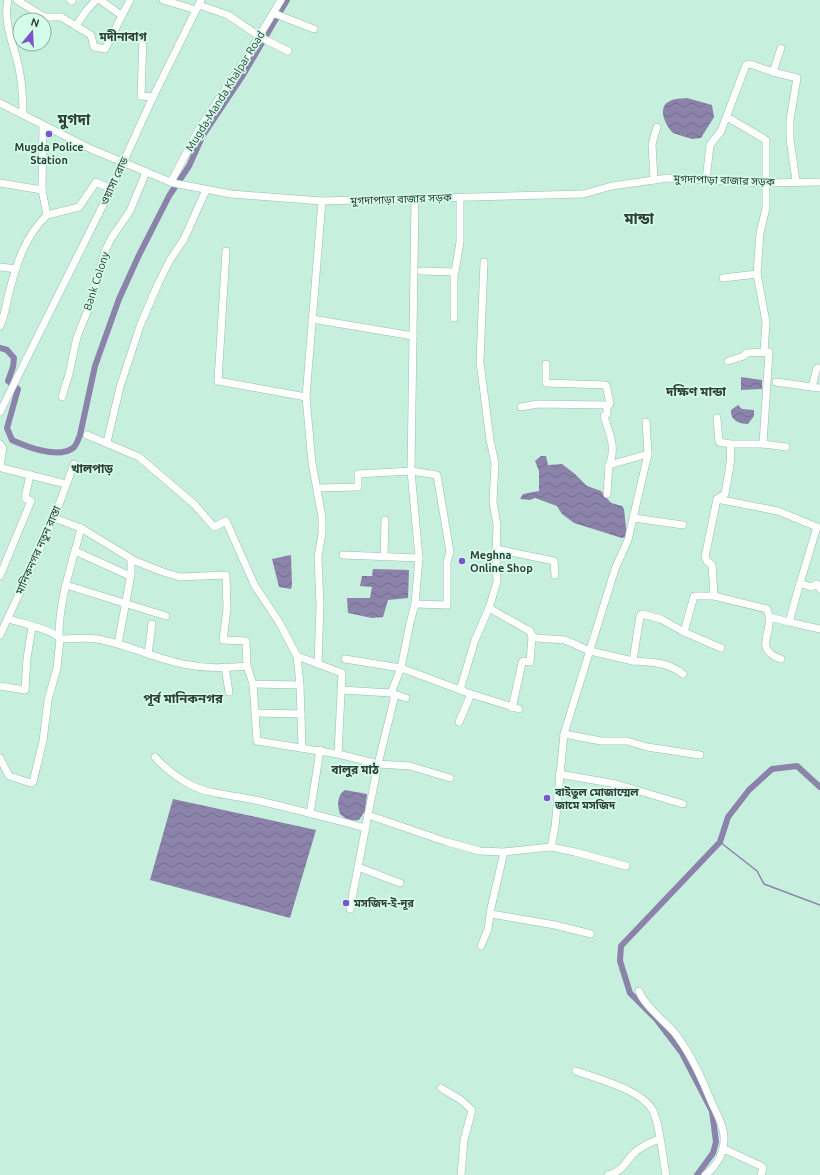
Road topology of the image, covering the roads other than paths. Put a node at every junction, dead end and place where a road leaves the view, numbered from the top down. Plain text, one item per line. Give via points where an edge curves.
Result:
1 (8, 0) edge
2 (17, 0) edge
3 (96, 0) edge
4 (100, 0) edge
5 (130, 0) edge
6 (163, 0) edge
7 (281, 0) edge
8 (199, 5) edge
9 (121, 15) junction
10 (276, 15) junction
11 (76, 26) junction
12 (314, 29) dead end
13 (143, 37) dead end
14 (262, 38) junction
15 (781, 48) dead end
16 (288, 51) dead end
17 (773, 72) junction
18 (153, 97) junction
19 (0, 103) edge
20 (23, 114) junction
21 (727, 117) junction
22 (43, 125) junction
23 (657, 127) dead end
24 (123, 162) junction
25 (146, 172) junction
26 (654, 180) junction
27 (706, 180) junction
28 (796, 182) junction
29 (820, 182) edge
30 (0, 183) edge
31 (172, 183) junction
32 (766, 183) junction
33 (111, 189) junction
34 (42, 190) junction
35 (206, 190) junction
36 (460, 197) junction
37 (415, 199) junction
38 (322, 201) junction
39 (47, 215) junction
40 (226, 251) dead end
41 (484, 262) dead end
42 (0, 267) edge
43 (16, 269) junction
44 (421, 271) dead end
45 (454, 272) junction
46 (757, 274) junction
47 (723, 278) dead end
48 (454, 318) dead end
49 (312, 319) junction
50 (0, 326) edge
51 (413, 336) junction
52 (764, 352) junction
53 (728, 361) dead end
54 (546, 364) dead end
55 (817, 368) dead end
56 (776, 382) dead end
57 (812, 387) junction
58 (820, 388) edge
59 (62, 397) dead end
60 (306, 397) junction
61 (607, 406) junction
62 (1, 407) edge
63 (522, 407) dead end
64 (717, 418) dead end
65 (646, 422) dead end
66 (87, 434) dead end
67 (107, 442) junction
68 (0, 444) edge
69 (730, 444) junction
70 (763, 444) junction
71 (786, 447) dead end
72 (648, 454) junction
73 (74, 464) dead end
74 (609, 465) junction
75 (411, 471) junction
76 (30, 475) junction
77 (66, 484) junction
78 (317, 488) junction
79 (608, 494) dead end
80 (717, 499) junction
81 (54, 518) junction
82 (634, 518) junction
83 (385, 520) dead end
84 (683, 525) dead end
85 (81, 528) junction
86 (496, 549) junction
87 (75, 551) junction
88 (343, 555) dead end
89 (384, 557) junction
90 (419, 558) junction
91 (131, 559) junction
92 (0, 576) edge
93 (130, 576) junction
94 (555, 576) dead end
95 (800, 583) junction
96 (66, 585) junction
97 (820, 589) edge
98 (714, 596) junction
99 (125, 604) junction
100 (416, 604) junction
101 (489, 608) junction
102 (166, 616) dead end
103 (770, 617) junction
104 (8, 619) junction
105 (789, 622) junction
106 (152, 624) dead end
107 (32, 627) junction
108 (820, 629) edge
109 (684, 632) junction
110 (0, 635) edge
111 (532, 636) junction
112 (60, 638) junction
113 (118, 644) junction
114 (721, 648) dead end
115 (590, 651) junction
116 (148, 654) junction
117 (297, 656) junction
118 (345, 659) dead end
119 (781, 659) dead end
120 (633, 661) junction
121 (318, 664) junction
122 (247, 666) junction
123 (225, 667) junction
124 (401, 668) junction
125 (683, 674) dead end
126 (253, 684) junction
127 (300, 685) junction
128 (0, 686) edge
129 (342, 690) junction
130 (460, 690) junction
131 (229, 692) dead end
132 (393, 694) junction
133 (471, 694) junction
134 (406, 698) dead end
135 (256, 713) junction
136 (301, 714) junction
137 (459, 722) dead end
138 (564, 734) junction
139 (302, 747) junction
140 (320, 750) junction
141 (338, 754) junction
142 (700, 755) dead end
143 (155, 757) dead end
144 (0, 758) edge
145 (378, 764) junction
146 (559, 774) junction
147 (450, 778) dead end
148 (683, 804) dead end
149 (310, 814) junction
150 (368, 815) junction
151 (366, 828) junction
152 (551, 847) junction
153 (504, 852) junction
154 (626, 866) dead end
155 (358, 867) junction
156 (400, 883) dead end
157 (350, 909) dead end
158 (492, 914) junction
159 (591, 934) dead end
160 (481, 946) dead end
161 (639, 991) dead end
162 (576, 1070) dead end
163 (441, 1088) dead end
164 (659, 1139) junction
165 (724, 1149) junction
166 (461, 1175) edge
167 (608, 1175) edge
168 (666, 1175) edge
169 (706, 1175) edge
170 (761, 1175) edge

1 - 20 street via 6,24 21,78
2 - 11 street via 44,17 61,17
3 - 11 street
4 - 9 street
5 - 9 street
6 - 8 street
7 - 10 street, Mugda-Manda Khalpar Road
8 - 14 street via 228,15
8 - 18 street, ওয়াসা রোড
9 - 11 street via 105,49 94,48 91,35
10 - 12 street
10 - 14 street, Mugda-Manda Khalpar Road
13 - 18 street via 140,96
14 - 16 street
14 - 31 street, Mugda-Manda Khalpar Road via 199,129
15 - 17 street
17 - 21 street via 750,64 746,66
17 - 28 street via 796,78 790,139
18 - 24 street, ওয়াসা রোড
19 - 20 street, মুগদাপাড়া বাজার সড়ক
20 - 22 street, মুগদাপাড়া বাজার সড়ক
21 - 27 street via 721,131 710,145
21 - 32 street via 766,140
22 - 24 street, মুগদাপাড়া বাজার সড়ক
22 - 34 street
23 - 26 street via 652,144
24 - 25 street, মুগদাপাড়া বাজার সড়ক
24 - 33 street, ওয়াসা রোড
25 - 31 street, মুগদাপাড়া বাজার সড়ক
25 - 59 street, Bank Colony via 130,211 105,251 92,300 77,336
26 - 27 street, মুগদাপাড়া বাজার সড়ক
26 - 36 street, মুগদাপাড়া বাজার সড়ক via 612,186 582,194
27 - 32 street, মুগদাপাড়া বাজার সড়ক
28 - 29 street, মুগদাপাড়া বাজার সড়ক
28 - 32 street, মুগদাপাড়া বাজার সড়ক
30 - 34 street
31 - 35 street, মুগদাপাড়া বাজার সড়ক
32 - 46 street via 766,208 760,233
33 - 39 street via 96,182 79,207
33 - 62 street, ওয়াসা রোড
34 - 39 street
35 - 38 street, মুগদাপাড়া বাজার সড়ক
35 - 67 street via 184,239 158,284 140,326 120,387
36 - 37 street, মুগদাপাড়া বাজার সড়ক
36 - 45 street via 460,242
37 - 38 street, মুগদাপাড়া বাজার সড়ক
37 - 51 street
38 - 49 street
39 - 43 street via 31,234
40 - 60 street via 218,381
41 - 86 street via 480,362 495,463 493,502 497,525
42 - 43 street
43 - 50 street
44 - 45 street
45 - 48 street
46 - 47 street
46 - 52 street via 766,322
49 - 51 street
49 - 60 street
51 - 75 street
52 - 53 street via 746,353
52 - 70 street via 769,352 769,364
54 - 61 street via 546,383 606,385 610,399
55 - 57 street
56 - 57 street
57 - 58 street
60 - 78 street
61 - 63 street via 538,404
61 - 74 street via 607,414 604,416 613,445 613,457
64 - 69 street via 719,442
65 - 72 street
66 - 67 street
67 - 117 street via 139,457 196,505 214,527 226,520 255,586 279,622
68 - 76 street via 3,448 0,466
69 - 70 street
69 - 80 street via 731,464 725,494
70 - 71 street
72 - 74 street
72 - 82 street
73 - 77 street, মানিকনগর নতুন রাস্তা
74 - 79 street
75 - 78 street via 358,474 358,488
75 - 90 street
75 - 100 street via 437,475 439,478 444,527 450,552 447,562 447,605
76 - 77 street
76 - 92 street via 24,498 31,500
77 - 81 street, মানিকনগর নতুন রাস্তা
78 - 121 street via 322,517 318,557
80 - 95 street via 778,511 817,527
80 - 98 street via 705,557 712,565
81 - 85 street
81 - 104 street, মানিকনগর নতুন রাস্তা
82 - 84 street
82 - 115 street via 613,575
83 - 89 street
85 - 87 street
85 - 91 street
86 - 94 street via 554,561
86 - 101 street via 497,582
87 - 93 street
87 - 96 street
88 - 89 street
89 - 90 street
90 - 100 street
91 - 93 street
91 - 122 street via 180,577 226,575 227,609 223,640 246,641
93 - 99 street
95 - 97 street via 811,588 817,584
95 - 105 street
96 - 99 street
96 - 112 street
98 - 103 street via 765,607
98 - 109 street via 694,596
99 - 102 street
99 - 113 street
100 - 124 street
101 - 111 street via 530,631
101 - 130 street via 475,640
103 - 105 street
103 - 119 street via 766,649 770,655
104 - 107 street
104 - 110 street, মানিকনগর নতুন রাস্তা
105 - 108 street
106 - 116 street
107 - 112 street
107 - 128 street via 25,690
109 - 114 street
109 - 120 street via 661,619 642,614
111 - 115 street via 565,640
111 - 133 street via 530,662 522,663 516,708
112 - 113 street via 96,638
112 - 144 street via 58,668 48,700 33,782 9,776
113 - 116 street
115 - 120 street
115 - 138 street
116 - 123 street via 184,665 212,669
117 - 121 street
117 - 127 street
118 - 124 street
120 - 125 street via 659,663 676,668
121 - 129 street via 342,673
122 - 123 street
122 - 126 street
123 - 131 street
124 - 130 street
124 - 132 street
126 - 127 street
126 - 135 street
127 - 136 street
129 - 132 street
129 - 141 street
130 - 133 street
132 - 134 street
132 - 145 street
133 - 137 street
135 - 136 street
135 - 139 street via 257,741
136 - 139 street
138 - 142 street via 601,741 627,741 647,747
138 - 146 street
139 - 140 street
140 - 141 street
140 - 149 street
141 - 145 street
143 - 149 street via 164,767 192,785
145 - 147 street via 410,766
145 - 150 street
146 - 148 street via 616,784
146 - 152 street
149 - 151 street
150 - 151 street
150 - 153 street via 480,851
151 - 155 street
152 - 153 street
152 - 154 street
153 - 158 street
155 - 156 street
155 - 157 street
158 - 159 street
158 - 160 street
161 - 165 street via 644,1001 675,1034 699,1072 722,1124
162 - 164 street via 629,1090 644,1100 652,1109
163 - 166 street via 472,1110 464,1140
164 - 167 street via 634,1153 619,1172
164 - 168 street
165 - 169 street via 713,1170
165 - 170 street via 761,1166

